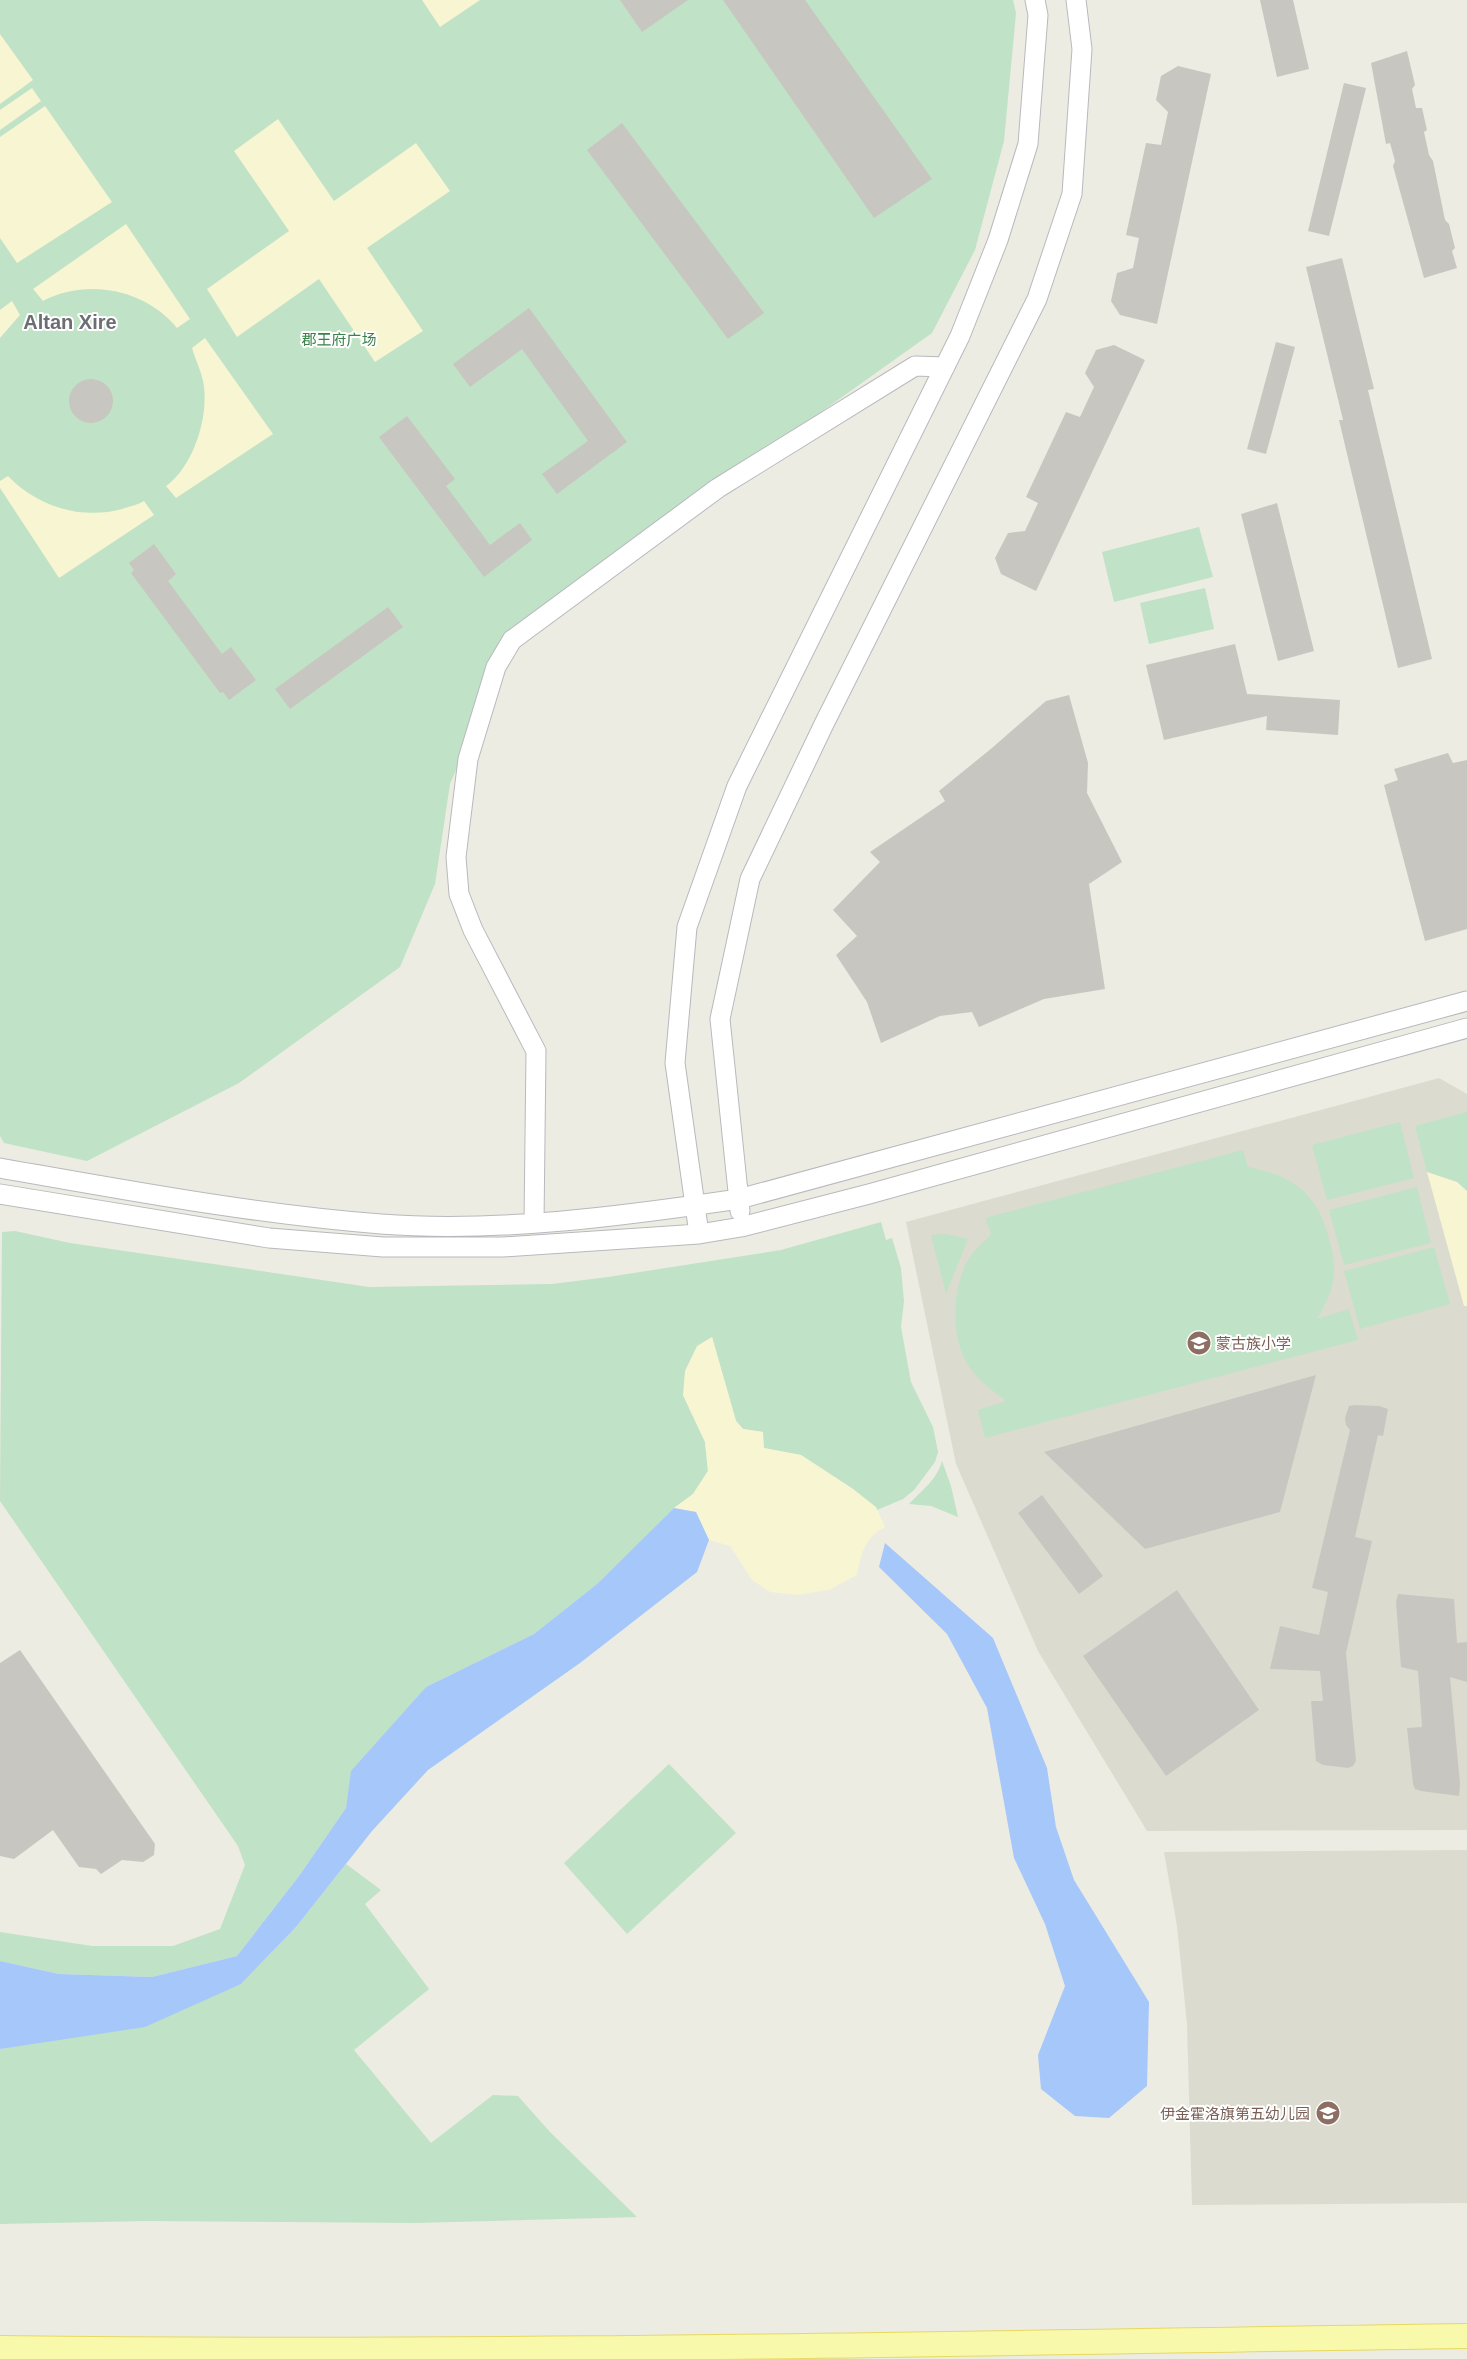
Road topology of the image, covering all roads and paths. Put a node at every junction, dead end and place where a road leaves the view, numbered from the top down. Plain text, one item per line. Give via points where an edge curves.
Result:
1 (1035, 0) edge
2 (1076, 0) edge
3 (944, 366) junction
4 (1467, 1001) edge
5 (1467, 1028) edge
6 (0, 1168) edge
7 (0, 1194) edge
8 (738, 1199) junction
9 (697, 1205) junction
10 (534, 1223) junction
11 (741, 1227) junction
12 (699, 1234) junction
13 (1467, 2336) edge
14 (0, 2348) edge

1 - 3 street via 1038,15 1028,144 998,240 960,336
2 - 8 street via 1082,49 1072,194 1036,299 750,879 720,1018
3 - 9 street via 736,786 687,927 675,1063
3 - 10 street via 915,366 718,488 512,640 496,667 468,760 456,857 459,894 473,930 536,1051
4 - 8 street
5 - 11 street
6 - 10 street via 206,1204 382,1224 504,1226
7 - 12 street via 269,1238 383,1247 503,1247
8 - 9 street
8 - 11 street
9 - 10 street
9 - 12 street
11 - 12 street
13 - 14 main road via 735,2347 214,2351

